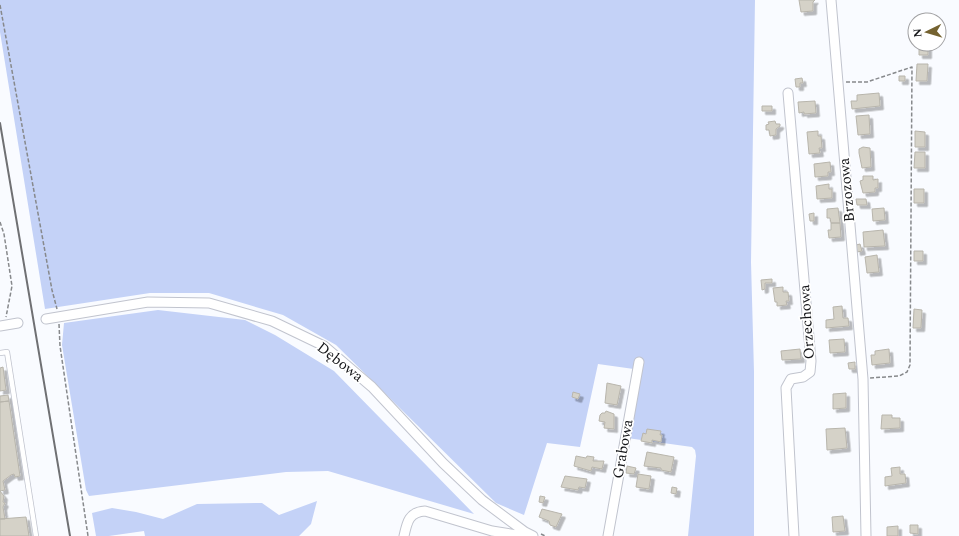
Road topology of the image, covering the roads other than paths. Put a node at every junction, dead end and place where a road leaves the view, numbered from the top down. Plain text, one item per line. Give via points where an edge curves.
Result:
1 (831, 0) edge
2 (788, 93) dead end
3 (46, 319) dead end
4 (18, 323) dead end
5 (2, 325) edge
6 (0, 353) edge
7 (639, 362) dead end
8 (36, 536) edge
9 (404, 536) edge
10 (523, 536) edge
11 (534, 536) edge
12 (608, 536) edge
13 (794, 536) edge
14 (866, 536) edge

1 - 14 street, Brzozowa via 863,379
2 - 13 street, Orzechowa via 811,361 810,372 803,377 791,379 786,388
3 - 11 street, Dębowa via 148,302 209,303 272,321 324,346 372,387 443,464 482,500
4 - 5 street
6 - 8 lane via 7,352
7 - 12 street, Grabowa
9 - 10 street via 411,515 425,511 492,531

